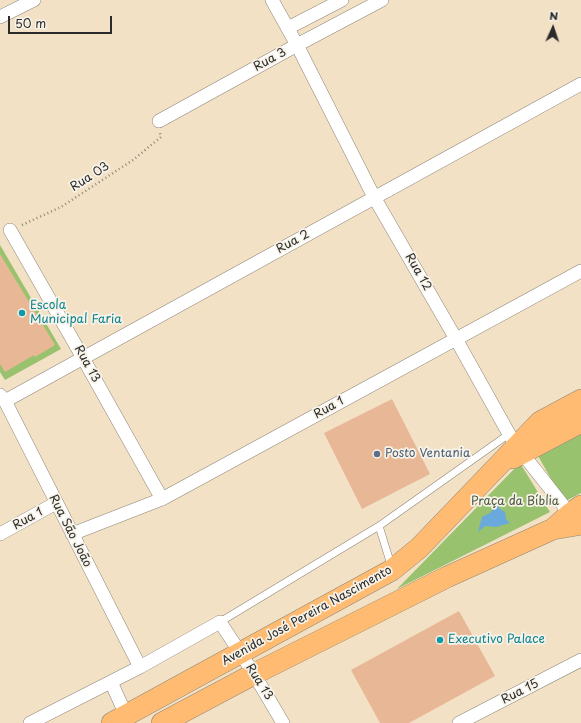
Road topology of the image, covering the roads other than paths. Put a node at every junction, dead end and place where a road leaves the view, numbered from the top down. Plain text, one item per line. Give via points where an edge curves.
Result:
1 (34, 0) edge
2 (272, 0) edge
3 (342, 0) edge
4 (382, 0) edge
5 (0, 17) edge
6 (288, 28) junction
7 (297, 45) junction
8 (581, 84) edge
9 (159, 121) road end
10 (374, 197) junction
11 (10, 230) road end
12 (581, 271) edge
13 (456, 339) junction
14 (83, 358) junction
15 (2, 398) edge
16 (581, 400) edge
17 (581, 422) edge
18 (516, 445) junction
19 (162, 499) junction
20 (56, 503) junction
21 (578, 521) edge
22 (379, 526) junction
23 (0, 534) edge
24 (72, 534) junction
25 (392, 570) junction
26 (220, 622) junction
27 (240, 653) junction
28 (581, 660) edge
29 (140, 667) junction
30 (254, 674) junction
31 (111, 682) junction
32 (119, 719) edge
33 (30, 723) edge
34 (162, 723) edge
35 (284, 723) edge
36 (459, 723) edge

1 - 5 street
2 - 6 street, Rua 12
3 - 6 street, Rua 3
4 - 7 street, Rua 3
6 - 7 street, Rua 12
7 - 9 street, Rua 3
7 - 10 street, Rua 12
8 - 10 street, Rua 2
10 - 13 street, Rua 12
10 - 14 street, Rua 2
11 - 14 street, Rua 13
12 - 13 street, Rua 1
13 - 18 street, Rua 12
13 - 19 street, Rua 1
14 - 15 street, Rua 2
14 - 19 street, Rua 13
15 - 20 street, Rua São João
16 - 18 main road, Avenida José Pereira Nascimento via 540,422
17 - 18 main road, Avenida José Pereira Nascimento
18 - 21 street, Rua 12
18 - 22 lane
18 - 25 main road, Avenida José Pereira Nascimento via 419,548
19 - 24 street, Rua 1
20 - 23 street, Rua 1
20 - 24 street, Rua São João
21 - 30 main road, Avenida José Pereira Nascimento via 553,529 447,577
22 - 25 lane
22 - 26 lane
24 - 29 street, Rua São João
25 - 27 main road, Avenida José Pereira Nascimento
26 - 27 street, Rua 13
26 - 29 street
27 - 30 street, Rua 13
27 - 32 main road, Avenida José Pereira Nascimento
28 - 36 street, Rua 15
29 - 31 street
30 - 34 main road, Avenida José Pereira Nascimento
30 - 35 street, Rua 13
31 - 32 street
31 - 33 street

